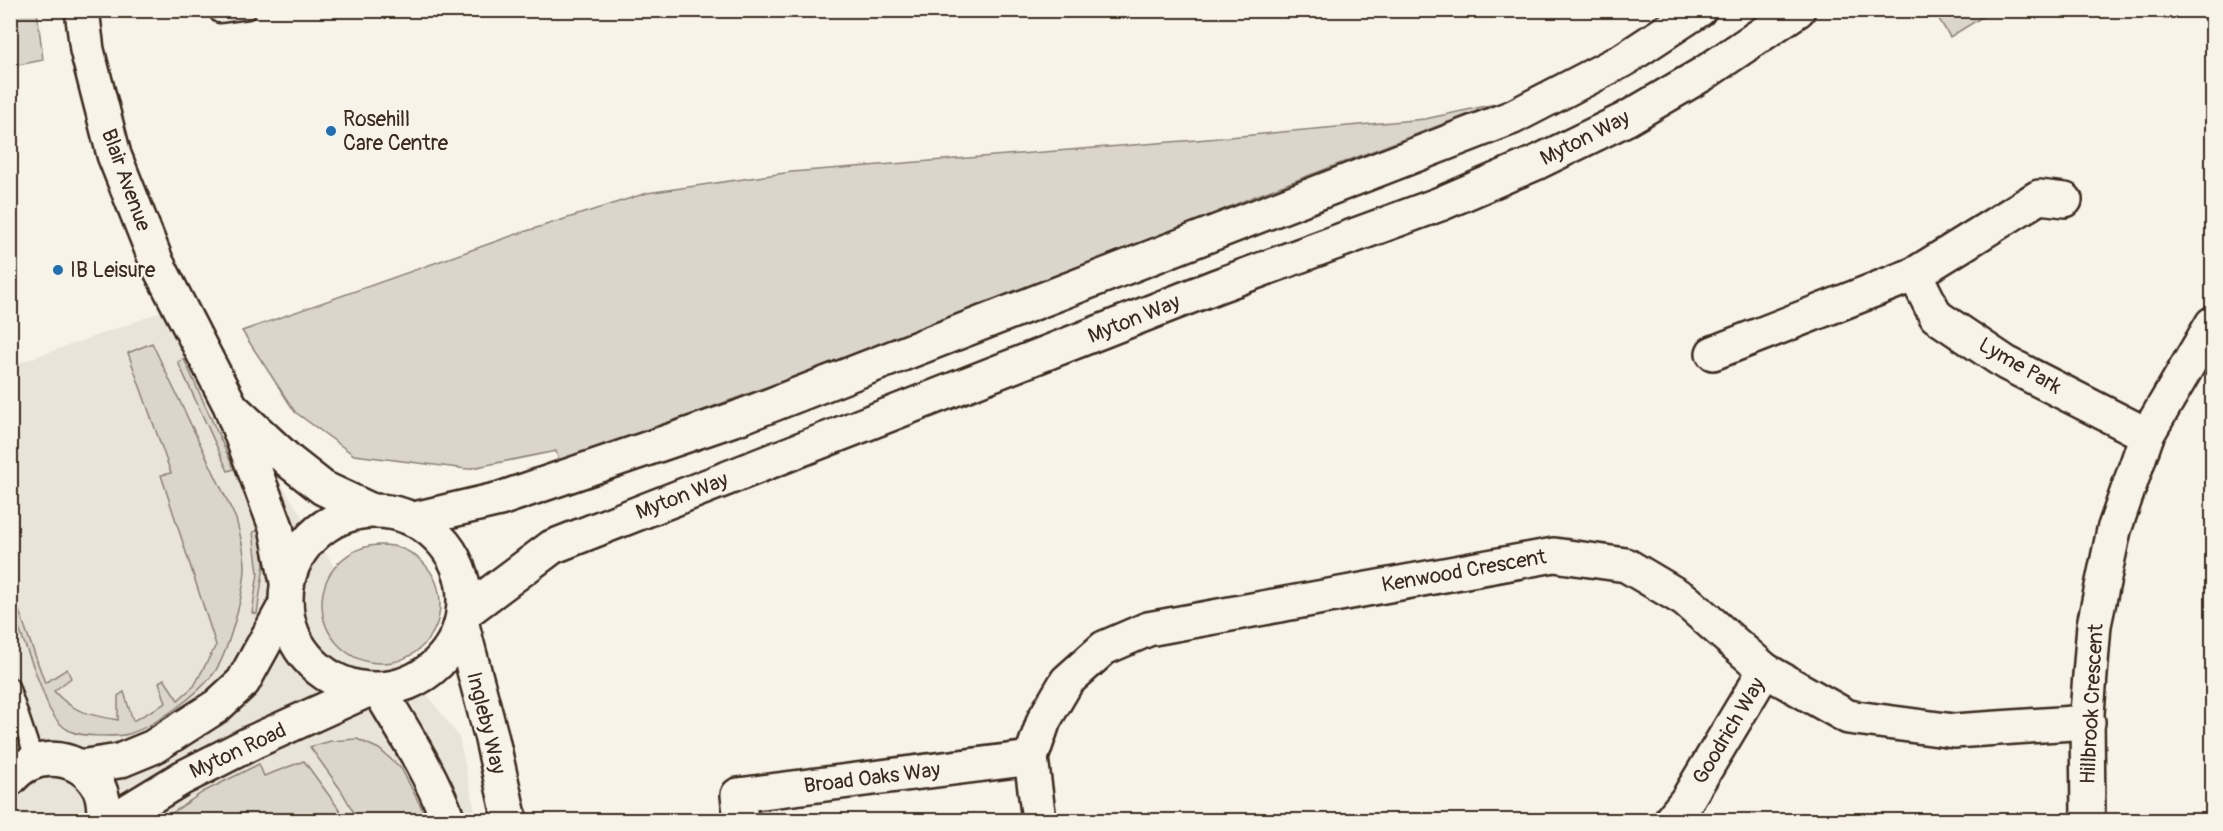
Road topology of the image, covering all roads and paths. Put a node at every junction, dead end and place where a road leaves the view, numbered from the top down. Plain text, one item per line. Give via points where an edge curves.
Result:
1 (82, 10) edge
2 (248, 10) edge
3 (1699, 10) edge
4 (1798, 10) edge
5 (219, 14) dead end
6 (2065, 201) dead end
7 (1915, 274) junction
8 (2212, 324) edge
9 (1713, 353) dead end
10 (230, 405) junction
11 (2147, 435) junction
12 (370, 510) junction
13 (414, 519) junction
14 (286, 593) junction
15 (463, 619) junction
16 (1765, 670) junction
17 (10, 686) edge
18 (374, 690) junction
19 (2088, 722) junction
20 (1031, 758) junction
21 (80, 766) junction
22 (23, 770) edge
23 (104, 820) edge
24 (113, 820) edge
25 (448, 820) edge
26 (510, 820) edge
27 (741, 820) edge
28 (1039, 820) edge
29 (1671, 820) edge
30 (2088, 820) edge

1 - 10 street, Blair Avenue via 87,50 114,155 157,263
2 - 5 lane
3 - 13 street via 1623,60 1513,117 740,417 500,499
4 - 15 street, Myton Way via 1626,119 1538,162 1440,204 1217,286 552,547
6 - 7 street via 2039,197
7 - 9 street
7 - 11 street, Lyme Park via 1936,316 2007,363
8 - 11 street, Hillbrook Crescent
10 - 12 street, Blair Avenue via 323,488
10 - 14 street, Blair Avenue via 276,527
11 - 19 street, Hillbrook Crescent via 2114,530 2098,604
12 - 13 street
12 - 14 street via 326,525 294,562
13 - 15 street via 440,538 457,564 465,594
14 - 18 street via 290,630 302,653 321,672 343,684
14 - 21 street, Myton Road via 243,682 217,705 153,747 118,761
15 - 18 street via 452,647 437,666 416,681 393,689
15 - 26 street, Ingleby Way
16 - 19 street, Kenwood Crescent via 1848,717 1954,731
16 - 20 street, Kenwood Crescent via 1685,600 1626,565 1554,555 1148,629 1104,648 1067,681 1044,720
16 - 29 street, Goodrich Way
17 - 22 lane
18 - 24 street, Myton Road via 254,742 182,778
18 - 25 street via 413,744
19 - 30 street, Hillbrook Crescent
20 - 27 street, Broad Oaks Way via 738,795
20 - 28 street, Kenwood Crescent
21 - 22 street via 50,759
21 - 23 street via 95,780 104,799

